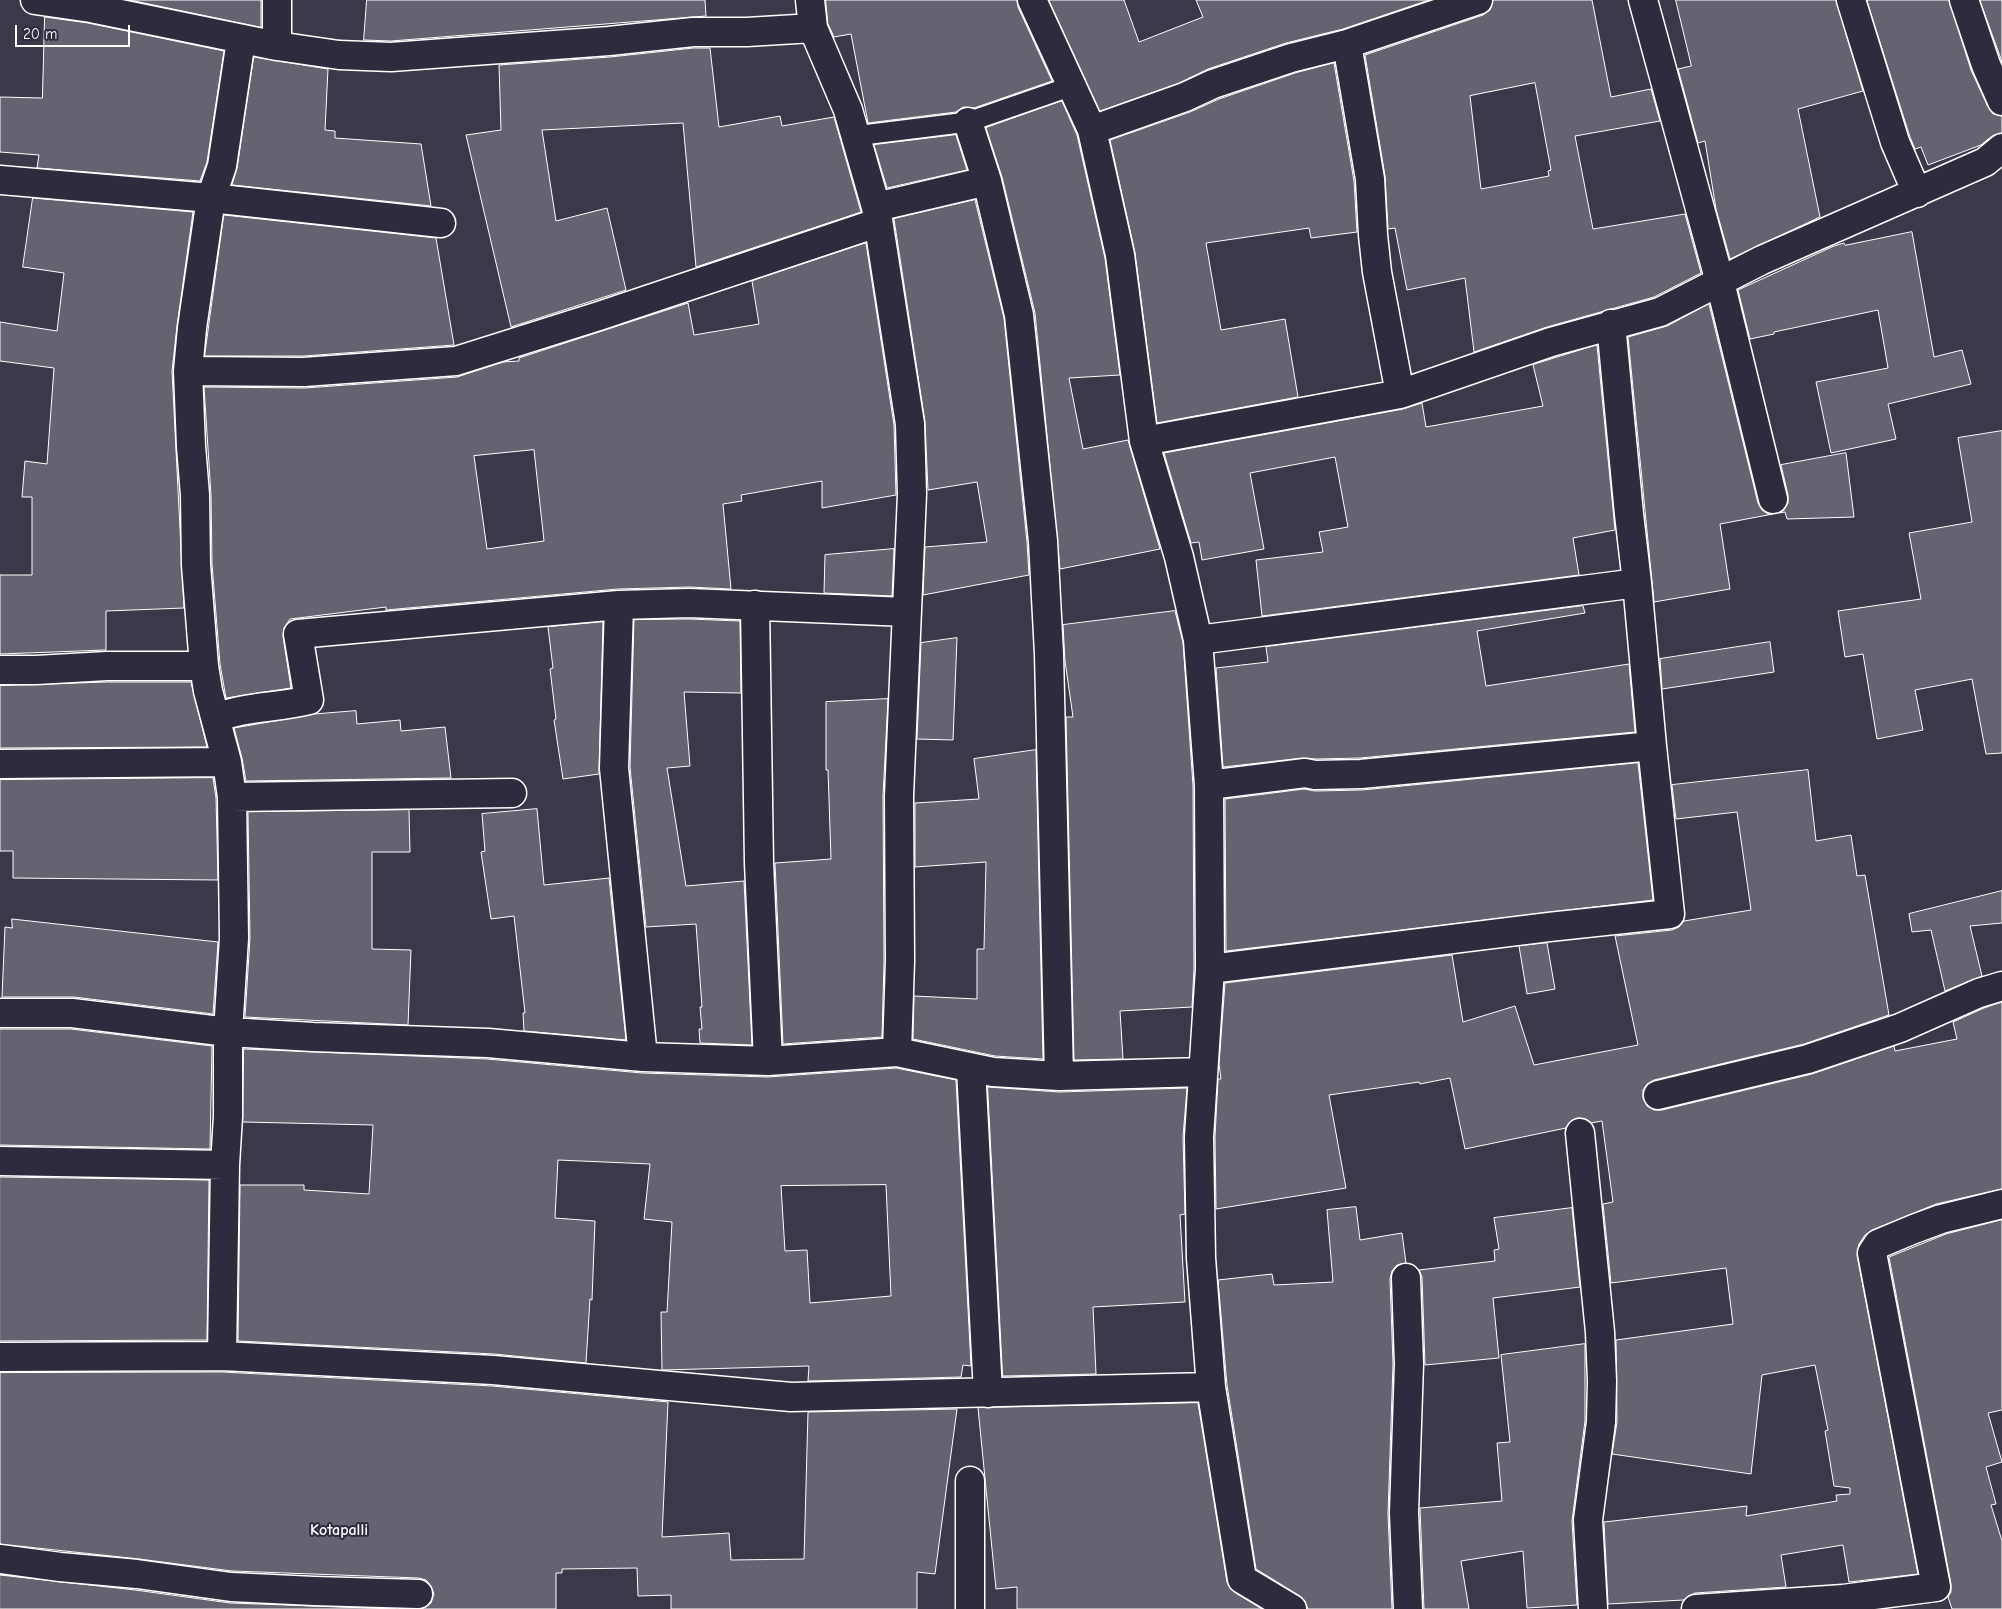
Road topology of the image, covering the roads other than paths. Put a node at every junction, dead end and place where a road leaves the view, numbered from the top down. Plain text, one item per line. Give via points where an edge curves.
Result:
1 (35, 0) edge
2 (277, 0) edge
3 (810, 0) edge
4 (1478, 0) edge
5 (1643, 0) edge
6 (1851, 0) edge
7 (1964, 0) edge
8 (1038, 2) edge
9 (91, 4) edge
10 (813, 28) junction
11 (242, 40) junction
12 (1347, 44) junction
13 (277, 46) junction
14 (1072, 86) junction
15 (2002, 101) edge
16 (968, 122) junction
17 (1092, 130) junction
18 (855, 136) junction
19 (2002, 148) edge
20 (0, 180) edge
21 (987, 181) junction
22 (1917, 193) junction
23 (211, 198) junction
24 (876, 215) junction
25 (441, 223) dead end
26 (1720, 282) junction
27 (1611, 324) junction
28 (188, 371) junction
29 (1400, 394) junction
30 (1144, 441) junction
31 (1773, 499) dead end
32 (1638, 583) junction
33 (620, 605) junction
34 (755, 605) junction
35 (907, 612) junction
36 (1198, 640) junction
37 (204, 666) junction
38 (0, 670) edge
39 (216, 718) junction
40 (1652, 746) junction
41 (227, 762) junction
42 (0, 764) edge
43 (1209, 785) junction
44 (512, 793) dead end
45 (232, 797) junction
46 (1210, 969) junction
47 (2002, 986) edge
48 (0, 1013) edge
49 (228, 1032) junction
50 (897, 1052) junction
51 (643, 1057) junction
52 (768, 1061) junction
53 (970, 1068) junction
54 (1203, 1072) junction
55 (1059, 1076) junction
56 (1658, 1095) dead end
57 (1580, 1133) dead end
58 (0, 1161) edge
59 (225, 1165) junction
60 (2002, 1204) edge
61 (1406, 1278) dead end
62 (222, 1356) junction
63 (0, 1357) edge
64 (1211, 1387) junction
65 (988, 1393) junction
66 (970, 1481) dead end
67 (0, 1559) edge
68 (418, 1594) dead end
69 (970, 1609) edge
70 (1292, 1609) edge
71 (1408, 1609) edge
72 (1594, 1609) edge
73 (1696, 1609) edge

1 - 9 street
2 - 13 street
3 - 10 street
4 - 12 street
5 - 26 street
6 - 22 street via 1896,142
7 - 15 street
8 - 14 street
9 - 11 street
10 - 13 street via 693,32 391,57 339,55
10 - 18 street via 848,110
11 - 13 street
11 - 23 street via 222,166
12 - 17 street via 1290,58
12 - 29 street via 1370,179 1377,272
14 - 16 lane
14 - 17 street
16 - 18 lane
16 - 21 street
17 - 30 street via 1120,255
18 - 24 street
19 - 22 street via 1985,162
20 - 23 street
21 - 24 street
21 - 55 street via 1019,315 1043,541 1049,654
22 - 26 street via 1762,260
23 - 25 street
23 - 28 street
24 - 28 street via 599,316 456,361 304,372
24 - 35 street via 910,424 912,494
26 - 27 street via 1660,312
26 - 31 street
27 - 29 street
27 - 32 street
28 - 37 street via 196,565
29 - 30 street
30 - 36 street via 1179,556
32 - 36 street
32 - 40 street
33 - 34 street via 689,602
33 - 39 street via 298,634 309,700 230,712
33 - 51 street via 614,768
34 - 35 street
34 - 52 street via 759,863
35 - 50 street via 899,796
36 - 43 street
37 - 38 street
37 - 39 street
39 - 41 street
40 - 43 street via 1360,774 1306,773
40 - 46 street via 1670,914
41 - 42 street
41 - 45 street
43 - 46 street
44 - 45 street
45 - 49 street via 234,938
46 - 54 street
47 - 56 street via 1900,1028 1808,1059
48 - 49 street via 72,1013
49 - 51 street via 488,1043
49 - 59 street
50 - 52 street
50 - 53 street
51 - 52 street
53 - 55 street
53 - 65 street
54 - 55 street
54 - 64 street via 1199,1137 1201,1258
57 - 72 street via 1602,1381 1601,1422 1588,1520
58 - 59 street
59 - 62 street
60 - 73 street via 1932,1222 1878,1244 1872,1253 1936,1587 1844,1599
61 - 71 street via 1409,1364 1404,1513
62 - 63 street
62 - 65 street via 493,1370 791,1397
64 - 65 street
64 - 70 street via 1242,1579
66 - 69 street
67 - 68 street via 231,1587

